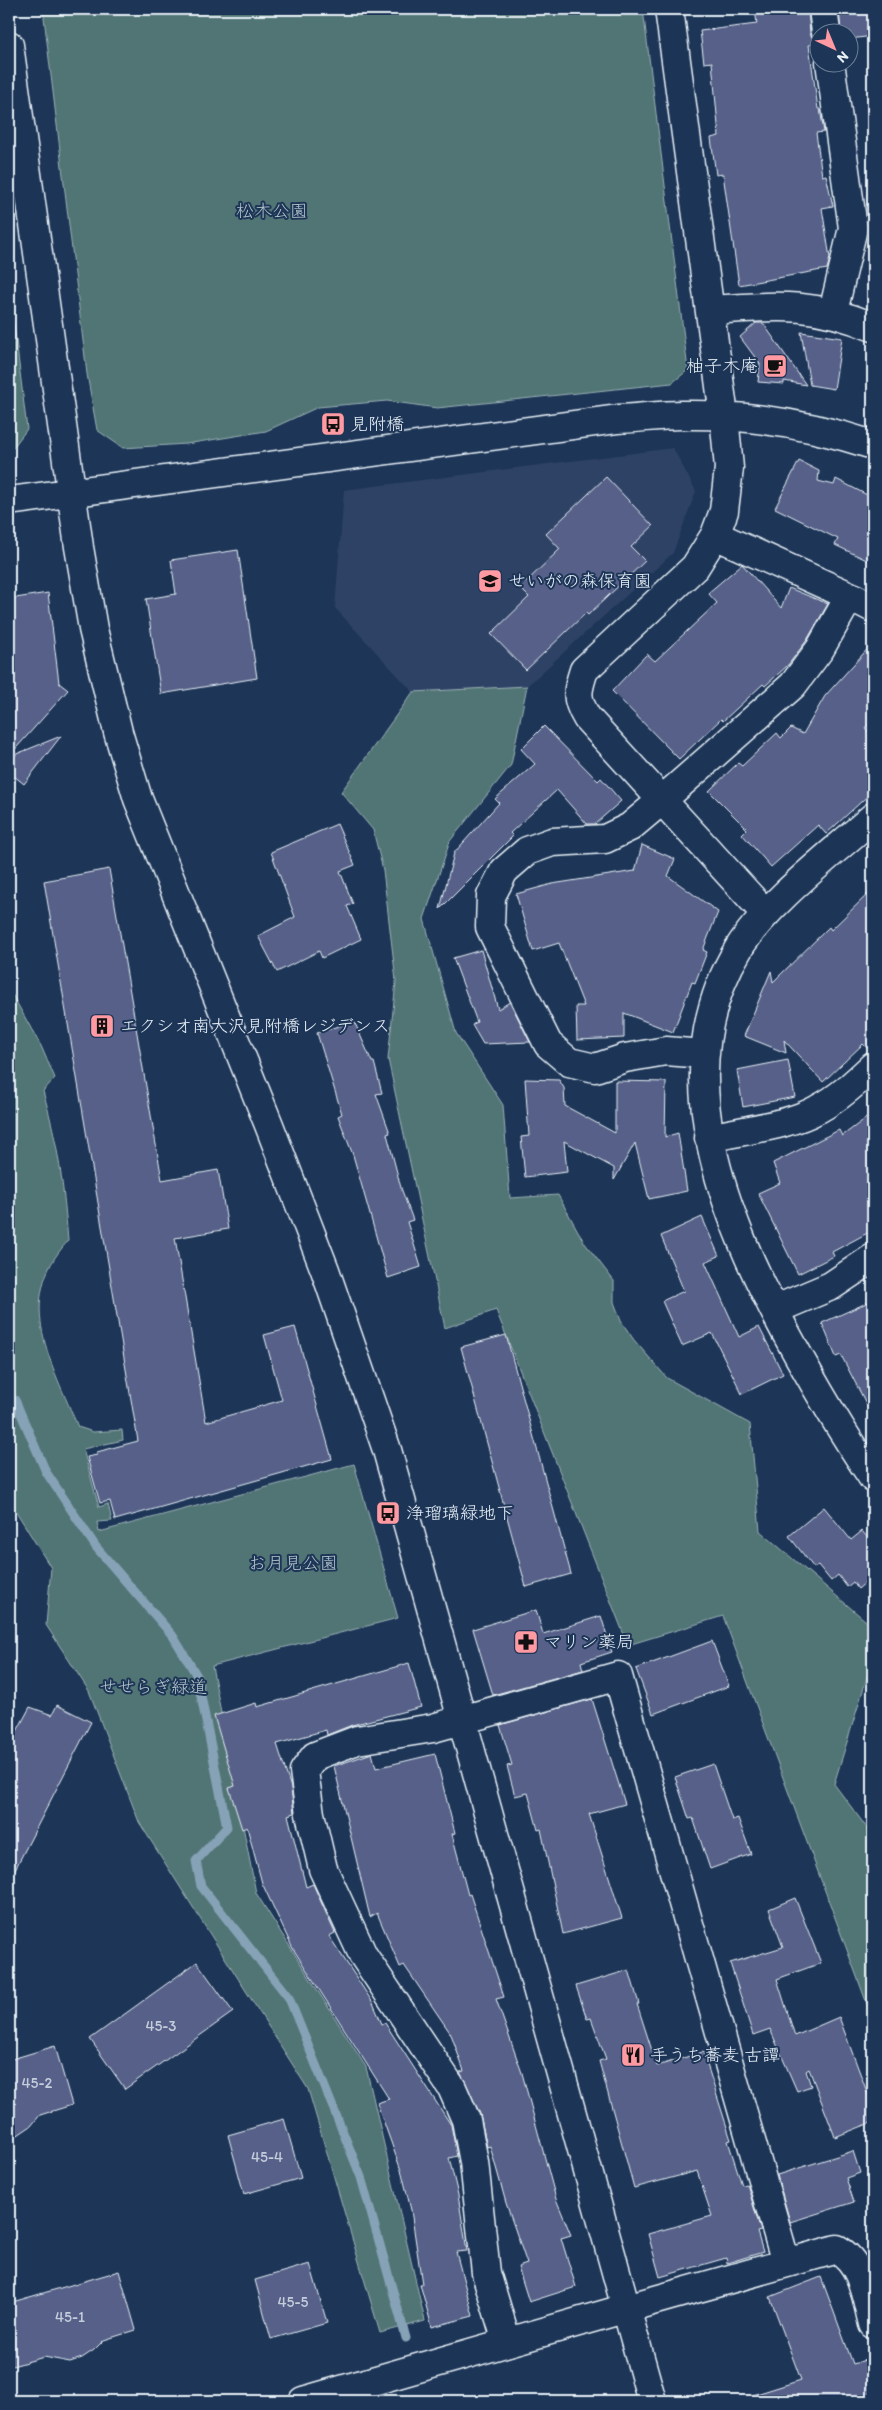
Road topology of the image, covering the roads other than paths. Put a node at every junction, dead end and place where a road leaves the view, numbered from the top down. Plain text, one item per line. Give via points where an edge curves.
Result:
1 (669, 9) edge
2 (823, 9) edge
3 (825, 22) edge
4 (9, 45) edge
5 (832, 72) edge
6 (863, 228) edge
7 (711, 310) junction
8 (833, 312) junction
9 (873, 327) edge
10 (724, 416) junction
11 (873, 445) edge
12 (72, 492) junction
13 (9, 501) edge
14 (715, 535) junction
15 (862, 602) edge
16 (661, 801) junction
17 (873, 817) edge
18 (766, 914) junction
19 (704, 1054) junction
20 (873, 1066) edge
21 (709, 1138) junction
22 (873, 1258) edge
23 (774, 1310) junction
24 (873, 1478) edge
25 (463, 1719) junction
26 (786, 2263) junction
27 (627, 2308) junction
28 (873, 2324) edge
29 (507, 2342) junction
30 (303, 2401) edge
31 (652, 2401) edge

1 - 7 street
2 - 3 street
4 - 12 street
5 - 6 street
6 - 8 street
7 - 8 street via 777,305
7 - 10 street
8 - 9 street
10 - 11 street via 822,430
10 - 12 street via 618,419
10 - 14 street via 729,468 724,510
12 - 13 street
12 - 25 street via 93,629 138,799 325,1270 387,1450
14 - 15 street
14 - 16 street via 695,566 584,670 577,690 579,706 587,718
15 - 16 street via 794,684
16 - 18 street
16 - 19 street via 630,827 605,839 552,842 527,851 504,871 491,896 490,928 548,1044 569,1062 595,1068 625,1058 666,1051
17 - 18 street
18 - 19 street via 739,948 722,982
19 - 21 street via 704,1099
20 - 21 street via 852,1086 817,1110 785,1121
21 - 23 street via 736,1230
22 - 23 street via 832,1286
23 - 24 street via 820,1397
25 - 26 street via 618,1676
25 - 27 street
25 - 29 street via 433,1728 357,1740 315,1756 304,1771 323,1869 363,1955 452,2088 466,2120 486,2273
26 - 27 street
26 - 28 street via 837,2249 848,2255 857,2266
27 - 29 street
27 - 31 street
29 - 30 street

